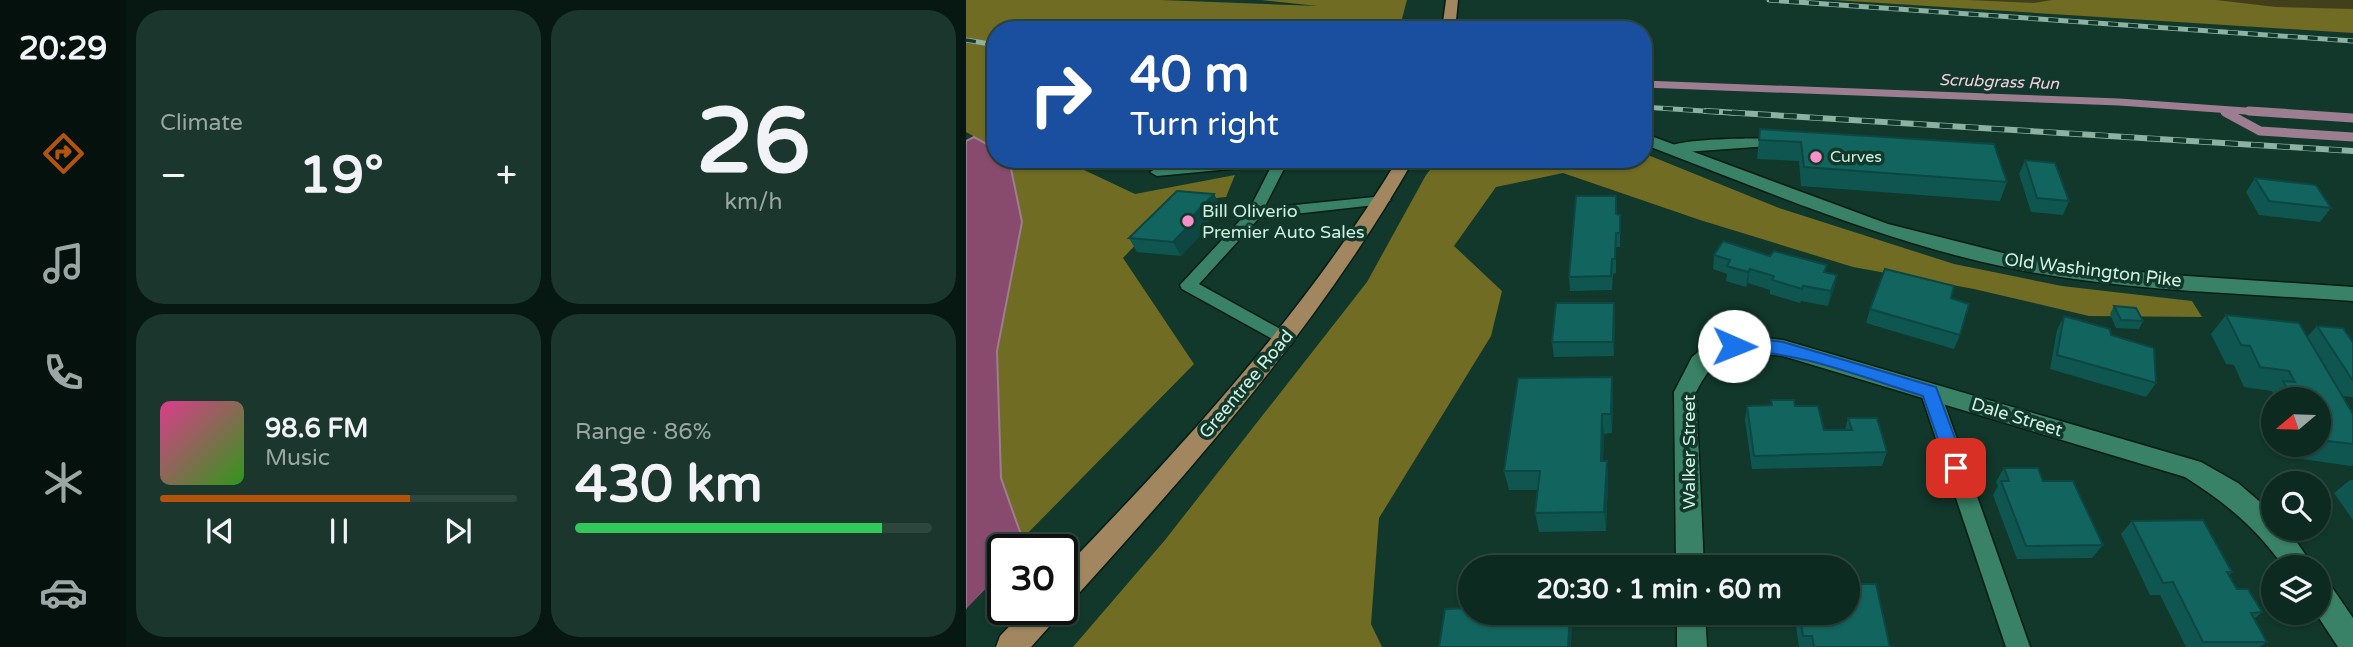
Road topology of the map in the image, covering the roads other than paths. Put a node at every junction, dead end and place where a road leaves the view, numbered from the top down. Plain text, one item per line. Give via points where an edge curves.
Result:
1 (1452, 0) edge
2 (1449, 21) edge
3 (1652, 142) edge
4 (1799, 143) edge
5 (1671, 149) junction
6 (1195, 168) edge
7 (1277, 168) edge
8 (1401, 168) edge
9 (1157, 172) dead end
10 (1384, 200) junction
11 (1254, 214) junction
12 (2353, 294) edge
13 (1285, 340) junction
14 (1718, 348) joint
15 (1930, 391) junction
16 (1690, 555) edge
17 (2291, 555) edge
18 (1078, 574) edge
19 (2331, 611) edge
20 (1031, 625) edge
21 (1691, 625) edge
22 (2353, 645) edge
23 (1011, 647) edge
24 (1692, 647) edge
25 (2018, 647) edge

1 - 2 main road
3 - 5 street, Old Washington Pike
4 - 5 lane via 1758,141
5 - 12 street, Old Washington Pike via 1889,230 2038,267
6 - 9 lane
7 - 11 lane
8 - 10 main road, Greentree Road
10 - 11 lane
10 - 13 main road, Greentree Road
11 - 13 lane via 1188,285
13 - 18 main road, Greentree Road
14 - 15 street, Dale Street via 1751,344 1783,348
14 - 16 street, Walker Street via 1700,363 1685,392
15 - 17 street, Dale Street via 2192,469 2229,491 2270,527
15 - 25 lane
19 - 22 street
20 - 23 main road
21 - 24 street

